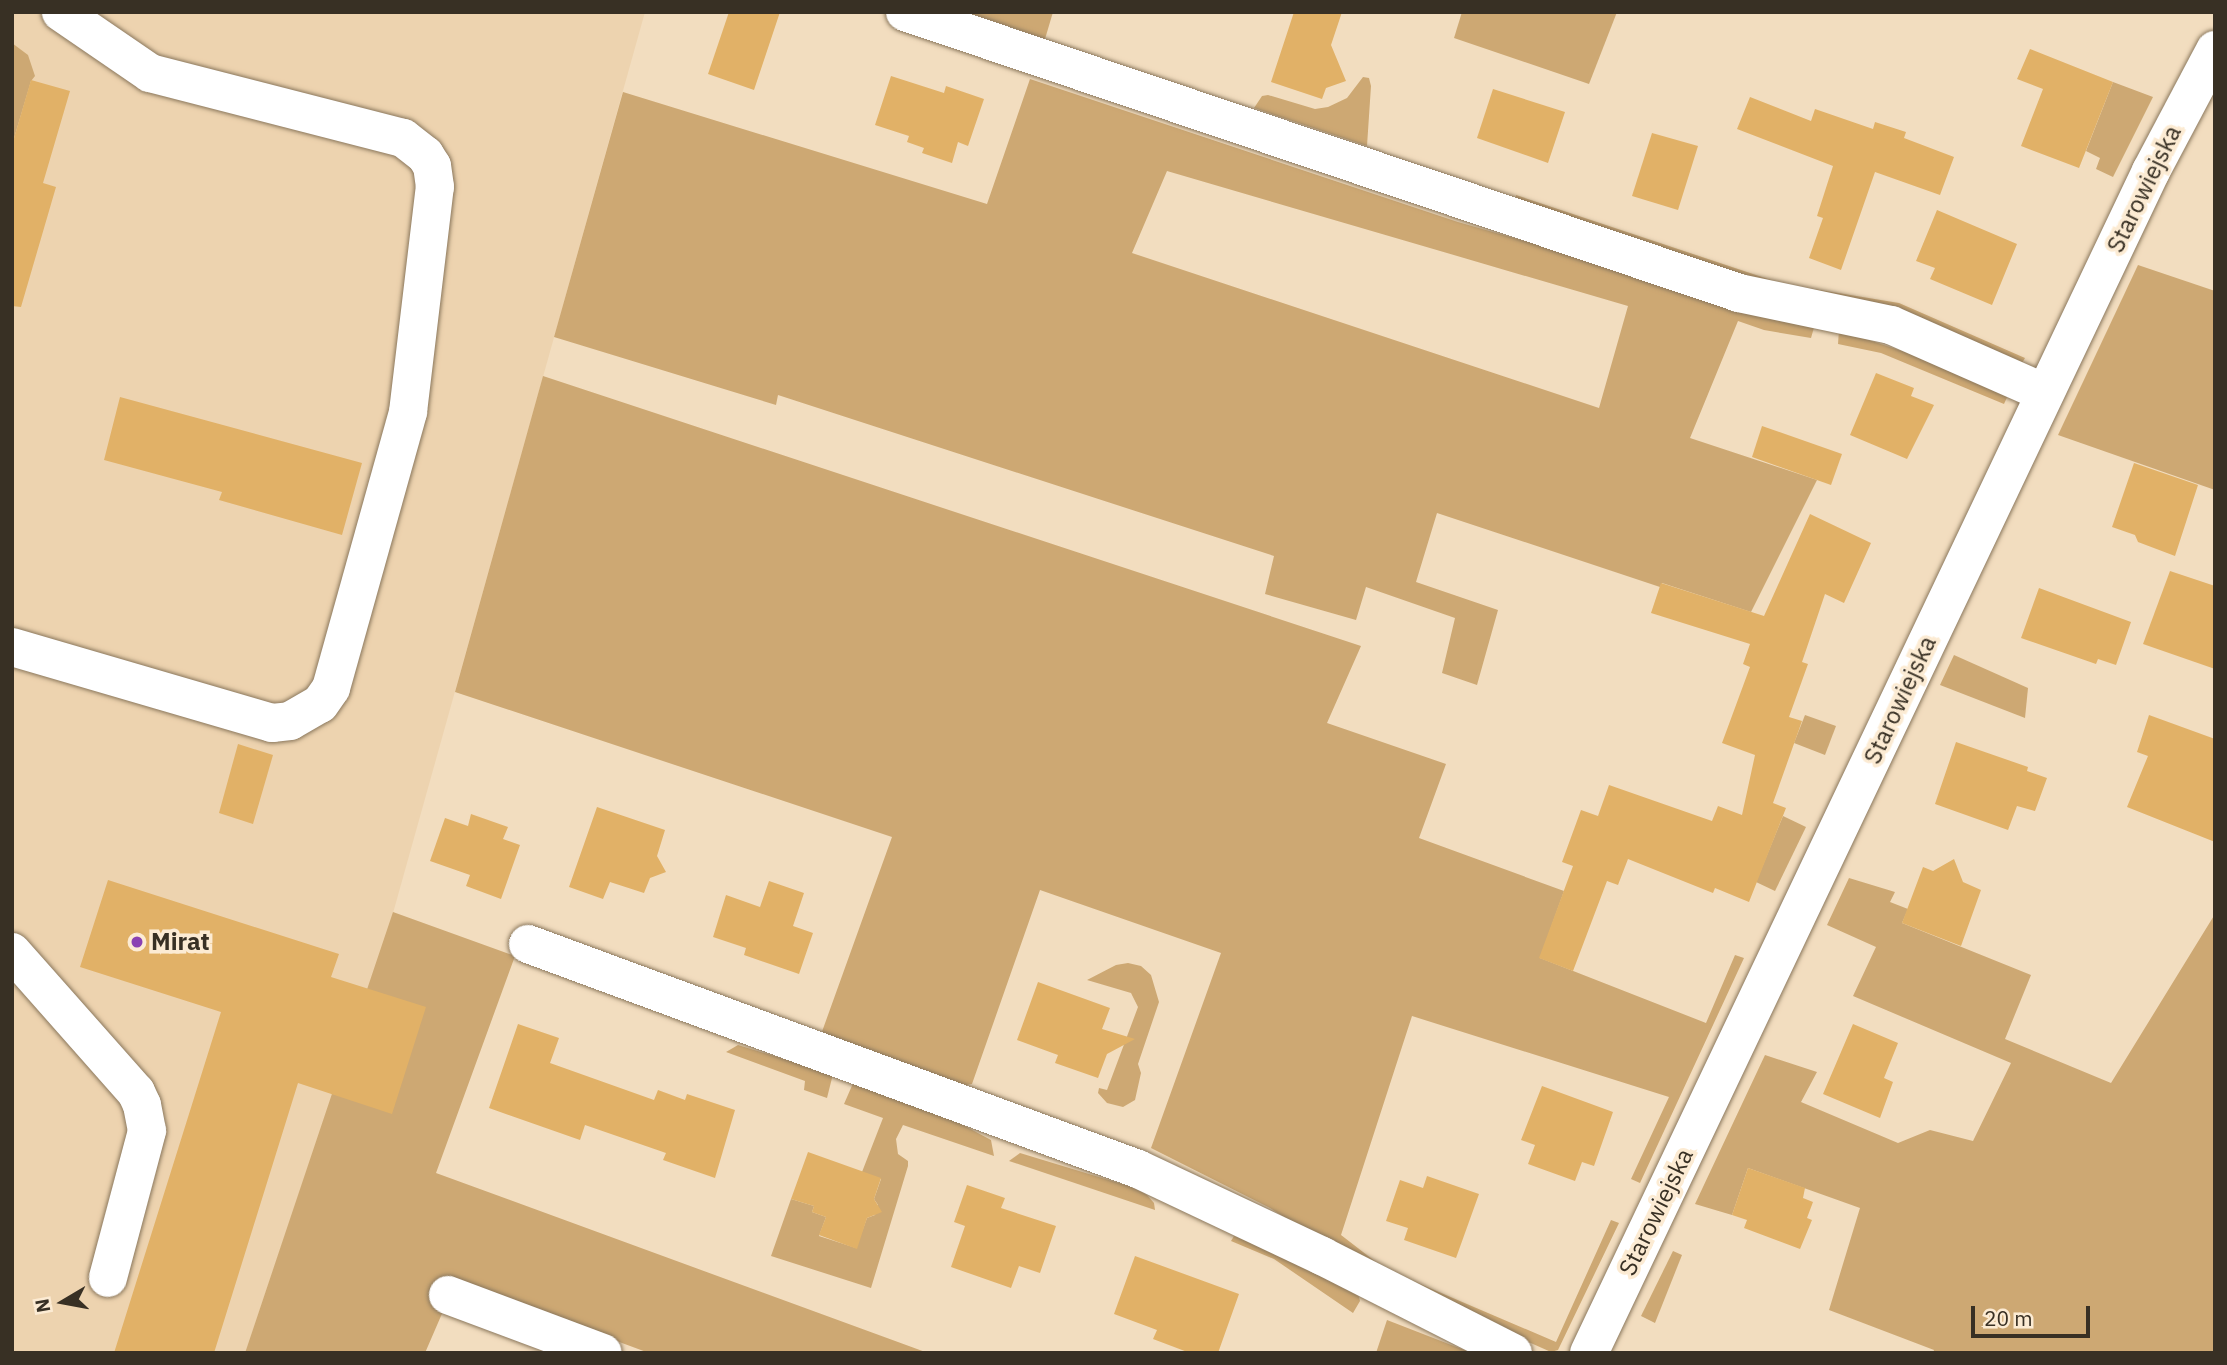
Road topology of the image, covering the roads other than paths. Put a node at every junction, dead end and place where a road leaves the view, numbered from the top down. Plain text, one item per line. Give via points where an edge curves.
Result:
1 (61, 12) edge
2 (905, 12) edge
3 (2215, 50) edge
4 (2045, 393) junction
5 (12, 647) edge
6 (528, 944) dead end
7 (12, 952) edge
8 (108, 1278) dead end
9 (448, 1295) dead end
10 (603, 1353) edge
11 (1513, 1353) edge
12 (1589, 1353) edge

1 - 5 street via 150,73 403,138 425,155 435,187 408,412 331,688 320,704 290,721 272,723
2 - 4 street via 1739,293 1891,325
3 - 4 street, Starowiejska via 2151,171
4 - 12 street, Starowiejska
6 - 11 street via 1138,1169
7 - 8 street via 136,1092 142,1105 147,1131
9 - 10 street

